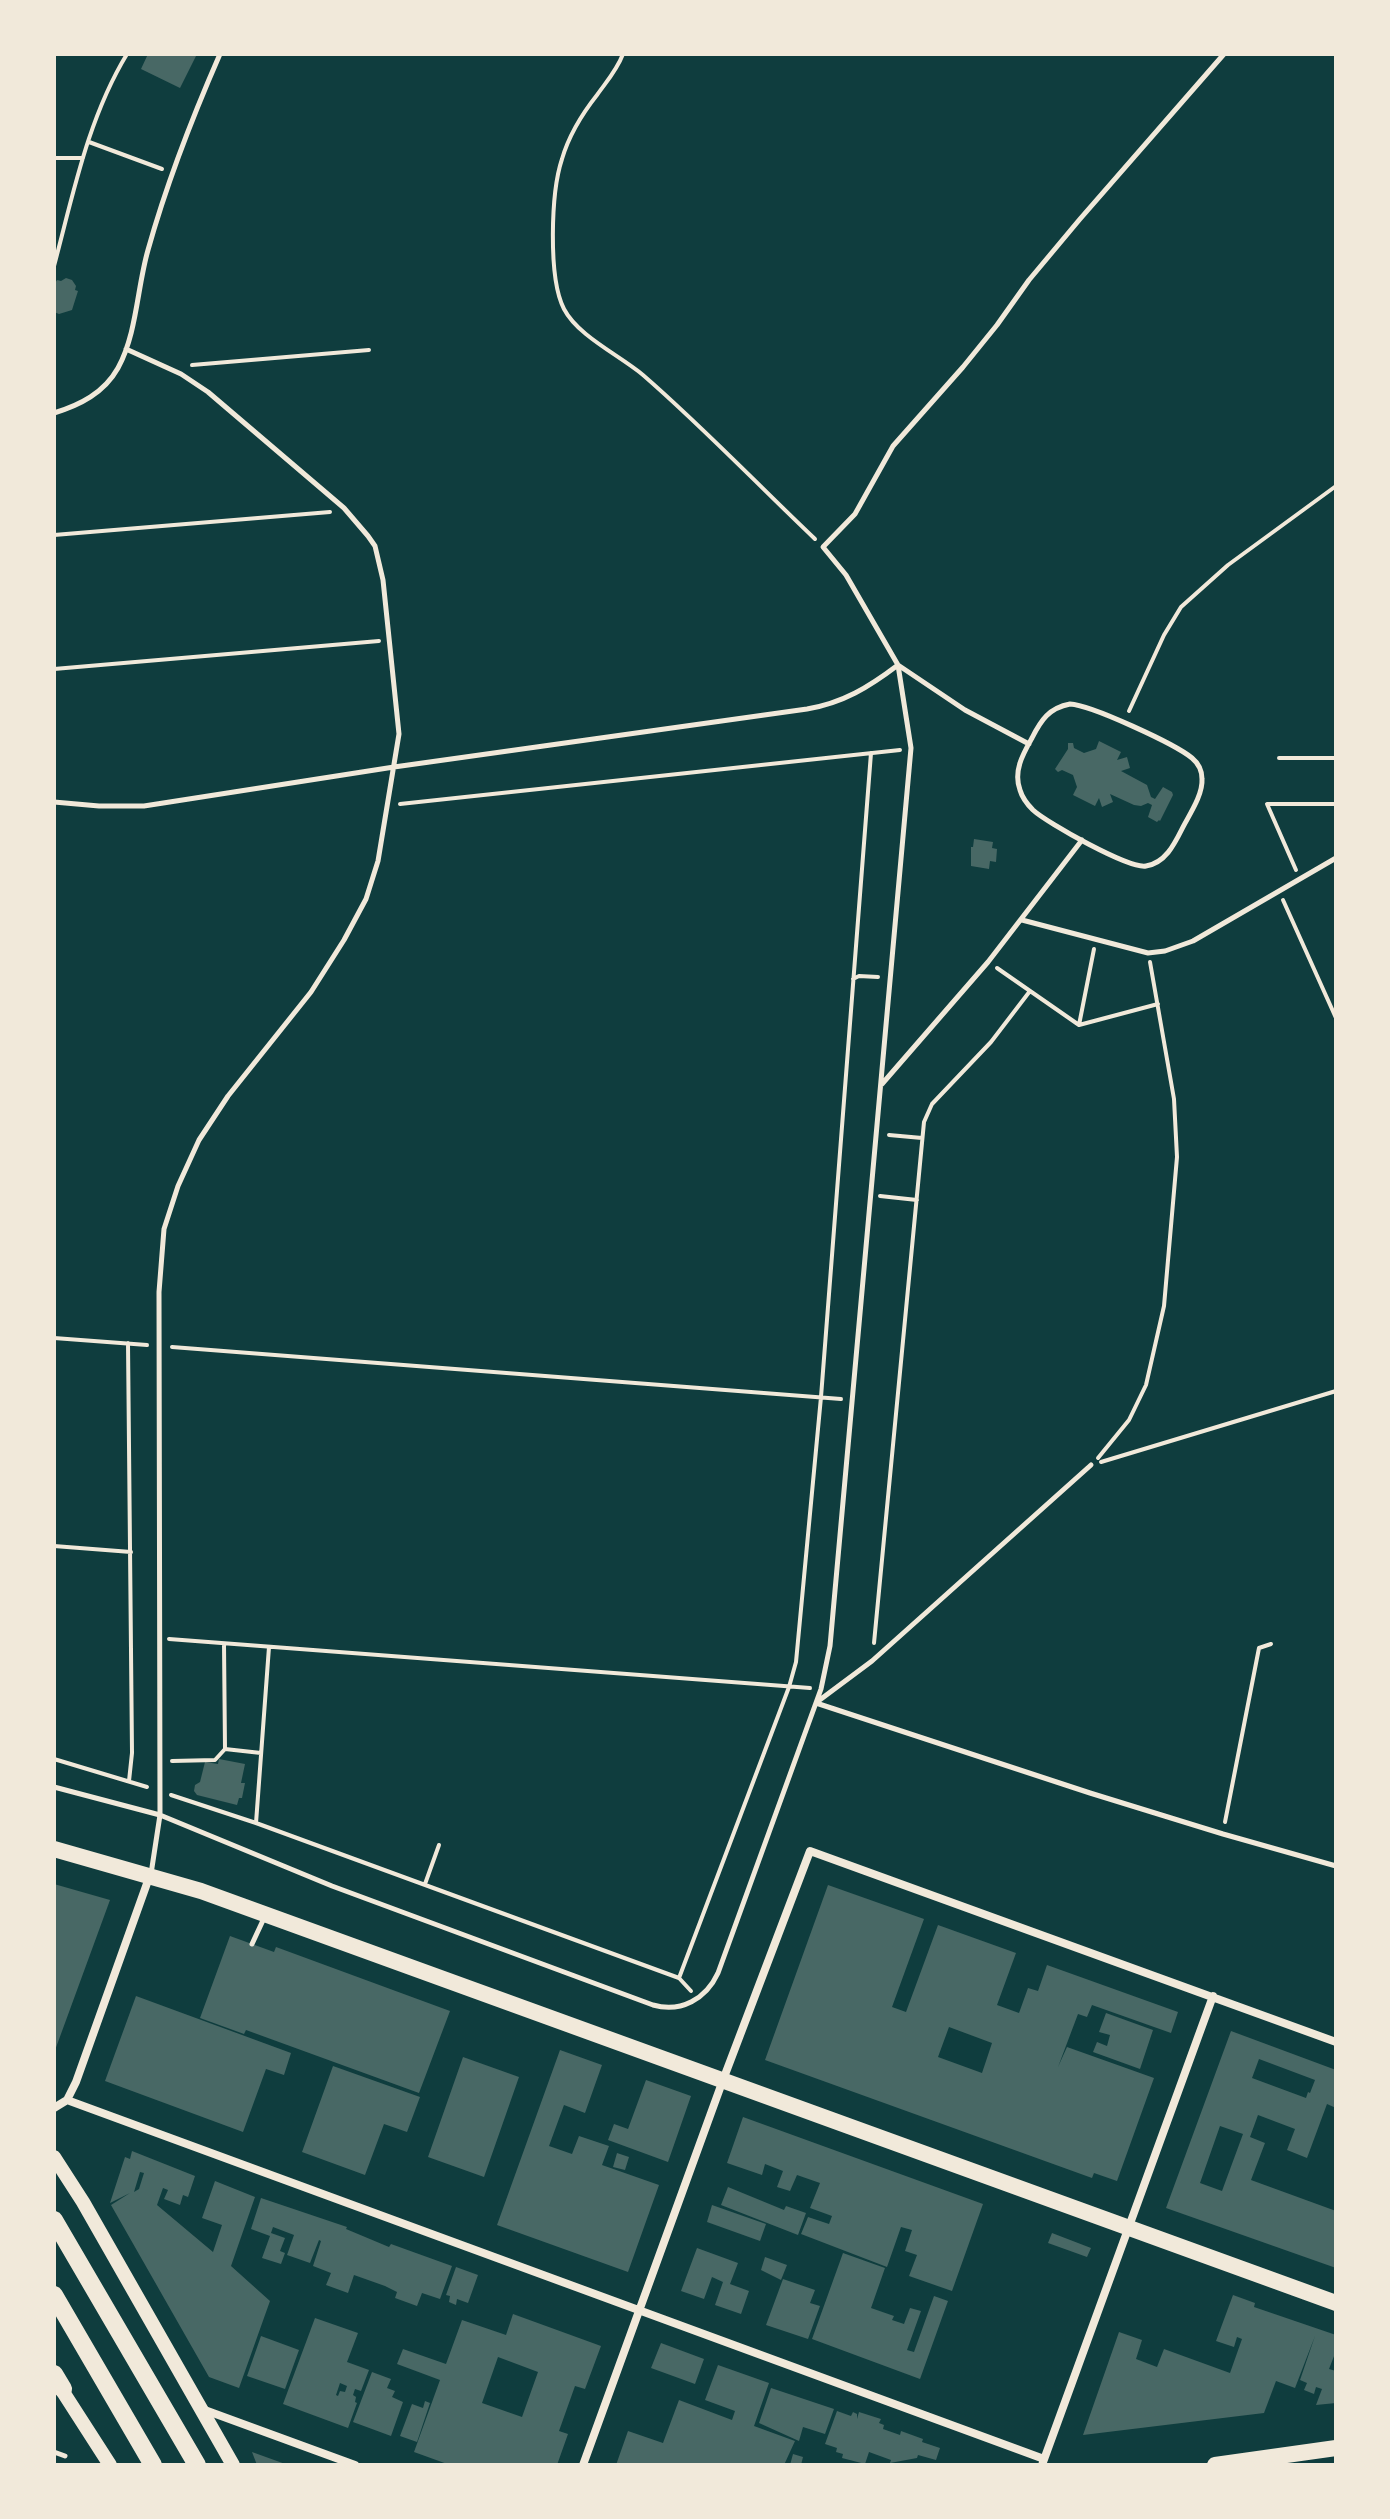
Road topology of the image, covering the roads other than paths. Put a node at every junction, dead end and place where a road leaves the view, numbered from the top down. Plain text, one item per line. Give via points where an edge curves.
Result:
1 (220, 54) edge
2 (1224, 54) edge
3 (126, 349) junction
4 (54, 413) edge
5 (898, 665) junction
6 (1029, 744) junction
7 (394, 767) junction
8 (54, 802) edge
9 (1082, 840) junction
10 (1336, 858) edge
11 (1022, 920) junction
12 (882, 1084) junction
13 (1091, 1465) road end
14 (816, 1703) junction
15 (54, 1787) edge
16 (160, 1815) junction
17 (54, 1849) edge
18 (1336, 1866) edge
19 (150, 1875) junction
20 (265, 1915) junction
21 (252, 1944) dead end
22 (1213, 1996) junction
23 (1336, 2042) edge
24 (723, 2080) junction
25 (67, 2100) junction
26 (54, 2108) edge
27 (54, 2157) edge
28 (54, 2220) edge
29 (1129, 2228) junction
30 (54, 2295) edge
31 (1336, 2303) edge
32 (640, 2310) junction
33 (57, 2380) edge
34 (202, 2409) junction
35 (1336, 2448) edge
36 (54, 2452) edge
37 (65, 2456) dead end
38 (1043, 2462) edge
39 (110, 2465) edge
40 (153, 2465) edge
41 (197, 2465) edge
42 (233, 2465) edge
43 (355, 2465) edge
44 (583, 2465) edge
45 (1215, 2465) edge

1 - 3 lane via 172,173
2 - 5 lane via 893,446 855,514 823,547 846,575
3 - 4 lane via 99,391
3 - 7 lane via 181,374 221,402 344,508 375,546 382,569 399,734
5 - 6 lane
5 - 7 lane via 862,691 820,707
5 - 12 lane via 911,748
6 - 9 lane via 1017,774 1020,792 1032,809
6 - 9 lane via 1040,722 1061,706 1080,705 1192,758 1200,770 1199,794 1174,844 1155,864 1131,865
7 - 8 lane via 144,806
7 - 16 lane via 378,861 357,918 311,992 199,1140 164,1229 159,1346
9 - 11 lane
10 - 11 lane via 1193,941 1165,951 1148,953
11 - 12 lane
12 - 14 lane via 830,1646
13 - 14 lane via 872,1661
14 - 16 lane via 718,1973 697,1998 676,2007 653,2005 332,1886
14 - 18 lane
15 - 16 lane
16 - 19 lane
17 - 19 main road
19 - 20 main road
19 - 25 street
20 - 21 lane
20 - 24 main road
22 - 23 street
22 - 24 street via 810,1851
22 - 29 street
24 - 29 main road
24 - 32 street
25 - 26 street
25 - 32 street
27 - 34 main road
28 - 41 highway
29 - 31 main road
29 - 38 street
30 - 40 highway
32 - 38 street
32 - 44 street
33 - 39 main road
34 - 42 main road
34 - 43 street
35 - 45 main road
36 - 37 lane

